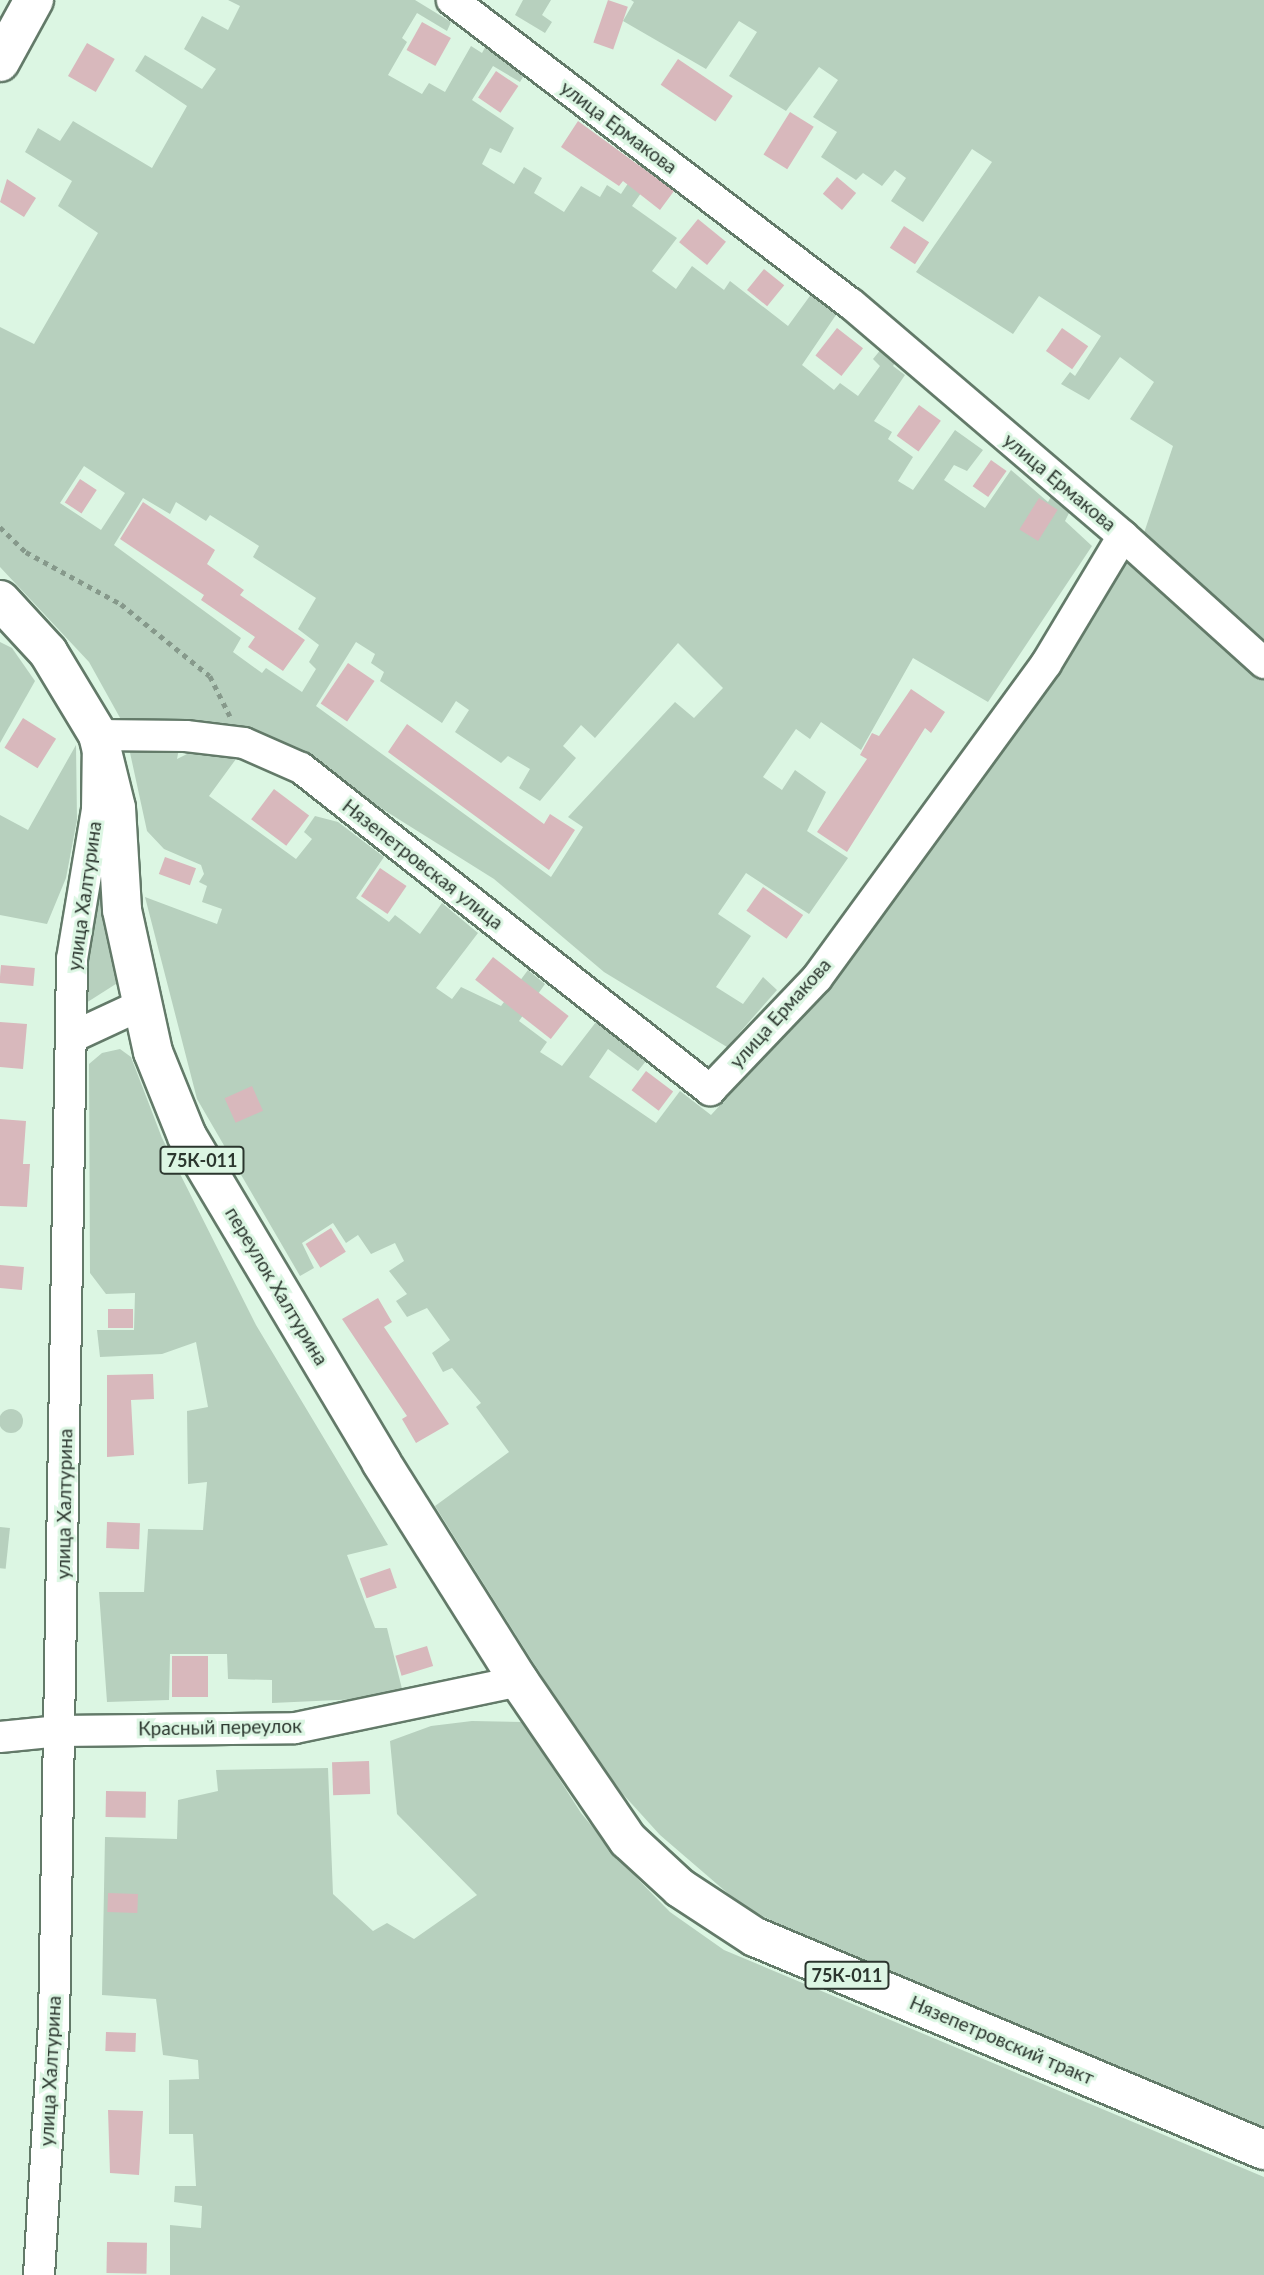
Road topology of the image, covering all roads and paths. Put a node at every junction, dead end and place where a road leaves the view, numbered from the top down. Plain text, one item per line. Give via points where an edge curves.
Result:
1 (34, 0) edge
2 (452, 0) edge
3 (0, 62) edge
4 (0, 527) edge
5 (1123, 536) junction
6 (0, 600) edge
7 (1264, 663) edge
8 (98, 735) junction
9 (244, 743) junction
10 (143, 1004) junction
11 (72, 1037) junction
12 (710, 1090) joint
13 (519, 1681) junction
14 (60, 1731) junction
15 (0, 1737) edge
16 (1264, 2150) edge
17 (39, 2275) edge

1 - 3 main road
2 - 5 street, улица Ермакова via 851,304
4 - 9 path via 26,552 121,604 210,676
5 - 7 street
5 - 12 street, улица Ермакова via 1046,664 817,978
6 - 8 main road, переулок Халтурина / 75К-011 via 48,652
8 - 9 street, Нязепетровская улица via 186,736
8 - 10 main road, переулок Халтурина / 75К-011 via 116,808 122,910
8 - 11 street, улица Халтурина via 97,810 72,959
9 - 12 street, Нязепетровская улица via 301,768
10 - 11 street
10 - 13 main road, переулок Халтурина / 75К-011 via 153,1052 187,1136
11 - 14 street, улица Халтурина
13 - 14 street, Красный переулок via 295,1728
13 - 16 main road, Нязепетровский тракт / 75К-011 via 628,1840 680,1888 755,1937
14 - 15 street, Красный переулок
14 - 17 street, улица Халтурина via 54,2025

